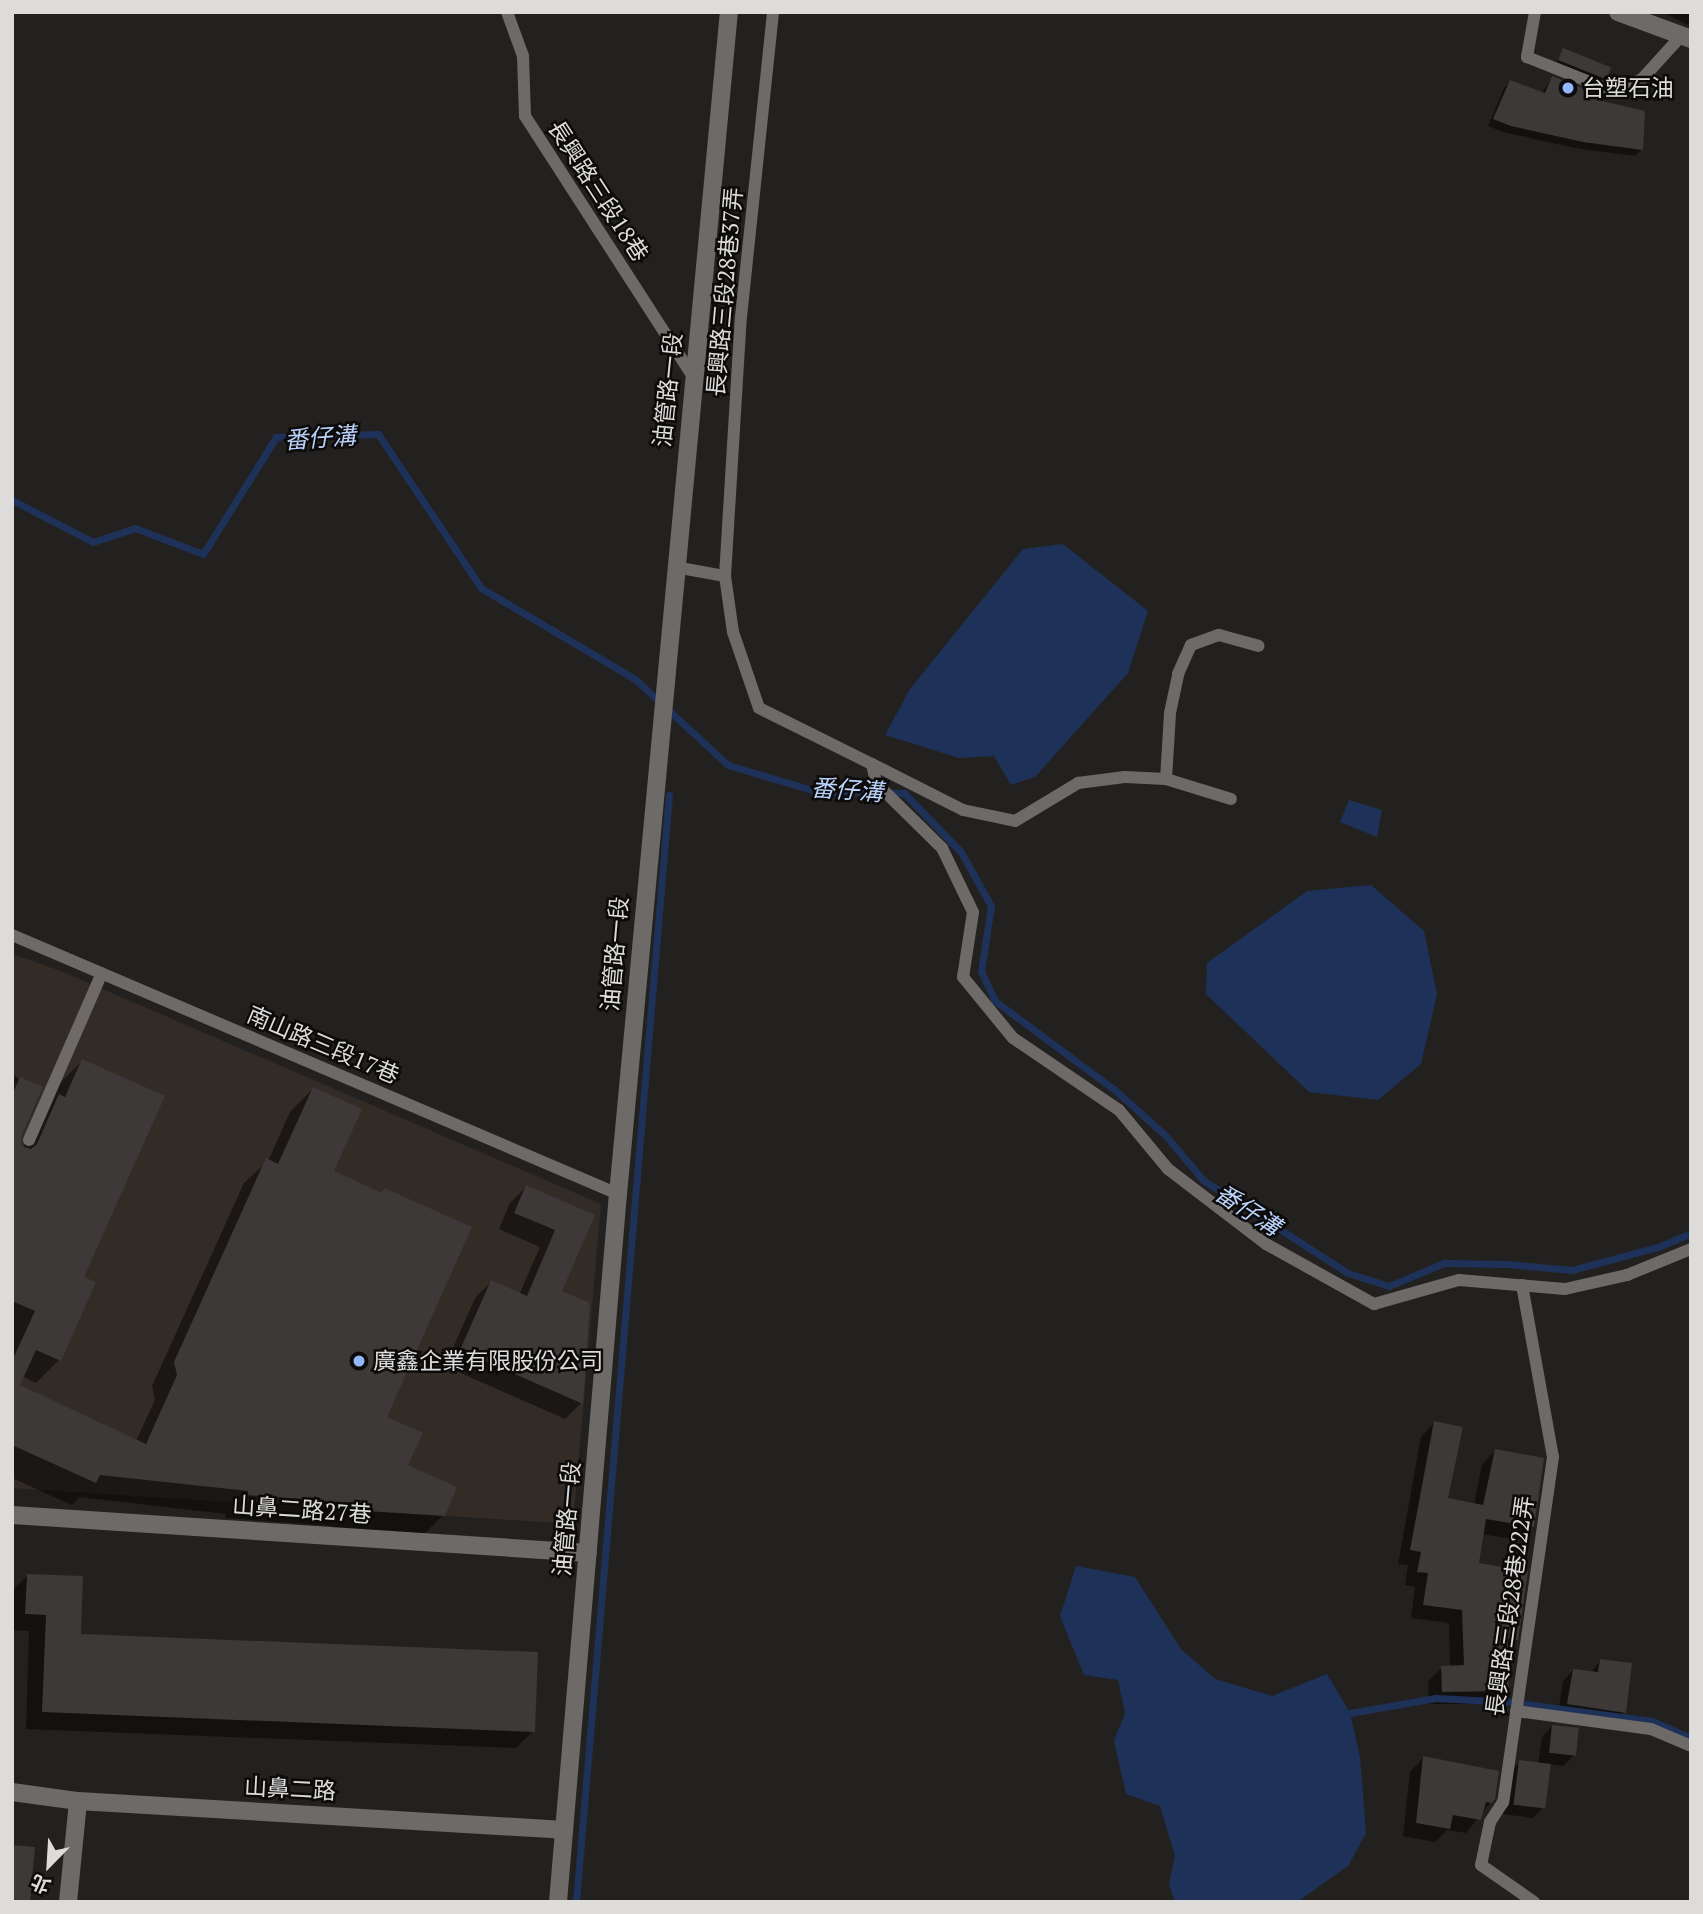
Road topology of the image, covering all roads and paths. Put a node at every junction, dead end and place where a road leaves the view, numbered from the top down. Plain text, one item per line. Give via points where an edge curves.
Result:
1 (507, 12) edge
2 (729, 12) edge
3 (773, 12) edge
4 (1535, 12) edge
5 (1618, 12) edge
6 (1686, 37) edge
7 (693, 377) junction
8 (675, 567) junction
9 (725, 576) junction
10 (1259, 646) dead end
11 (873, 764) junction
12 (1166, 779) junction
13 (1231, 799) dead end
14 (12, 934) edge
15 (102, 973) junction
16 (29, 1140) dead end
17 (618, 1194) junction
18 (1691, 1249) edge
19 (1522, 1285) junction
20 (12, 1515) edge
21 (588, 1553) junction
22 (1516, 1711) junction
23 (1691, 1746) edge
24 (12, 1792) edge
25 (78, 1801) junction
26 (564, 1830) junction
27 (68, 1902) edge
28 (558, 1902) edge
29 (1534, 1902) edge

1 - 7 lane, 長興路三段18巷 via 523,56 525,116
2 - 7 street, 油管路一段
3 - 9 lane, 長興路三段28巷37弄 via 741,317
4 - 6 lane via 1527,57 1615,92 1642,79
5 - 6 street
7 - 8 street, 油管路一段
8 - 9 lane
8 - 17 street, 油管路一段
9 - 11 lane, 長興路三段28巷37弄 via 733,632 759,708
10 - 12 lane via 1219,635 1191,645 1178,674 1170,713
11 - 12 lane, 長興路三段28巷37弄 via 963,810 1015,821 1078,783 1125,777
11 - 19 lane via 876,783 942,848 973,912 963,977 1013,1038 1119,1110 1168,1169 1266,1244 1374,1304 1459,1280
12 - 13 lane, 長興路三段28巷37弄
14 - 15 lane, 南山路三段17巷
15 - 16 lane
15 - 17 lane, 南山路三段17巷
17 - 21 street, 油管路一段
18 - 19 lane via 1626,1275 1565,1289
19 - 22 lane, 長興路三段28巷222弄 via 1553,1457
20 - 21 street, 山鼻二路27巷
21 - 26 street, 油管路一段
22 - 23 lane via 1651,1729
22 - 29 lane, 長興路三段28巷222弄 via 1503,1802 1490,1822 1481,1865
24 - 25 street, 山鼻二路
25 - 26 street, 山鼻二路
25 - 27 street
26 - 28 street, 油管路一段

